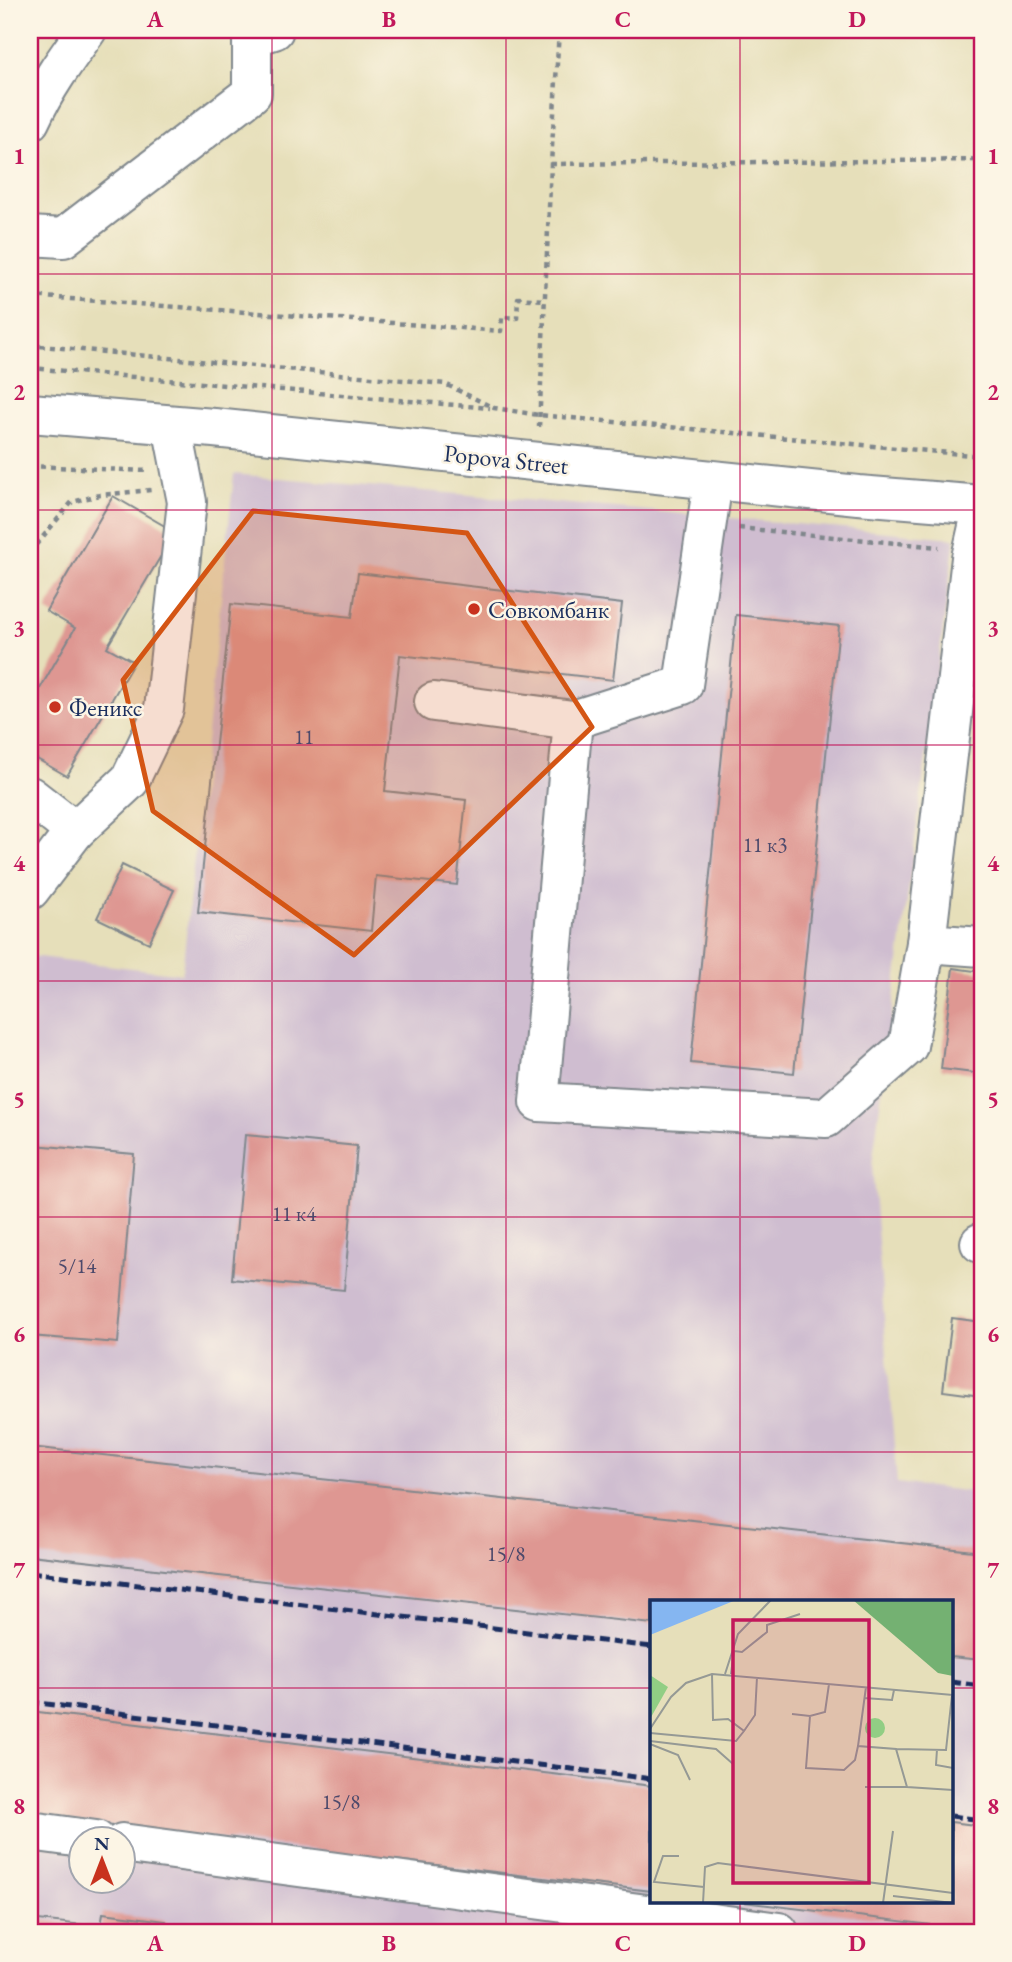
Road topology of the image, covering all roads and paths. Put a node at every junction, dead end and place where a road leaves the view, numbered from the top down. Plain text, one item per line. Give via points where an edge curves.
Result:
1 (87, 30) edge
2 (274, 30) edge
3 (559, 30) edge
4 (30, 121) edge
5 (982, 160) edge
6 (551, 164) junction
7 (30, 236) edge
8 (30, 296) edge
9 (544, 300) junction
10 (30, 345) edge
11 (30, 368) edge
12 (494, 408) junction
13 (30, 413) edge
14 (539, 415) junction
15 (172, 425) junction
16 (982, 456) edge
17 (30, 466) edge
18 (182, 480) junction
19 (713, 481) junction
20 (982, 507) edge
21 (707, 525) junction
22 (30, 552) edge
23 (975, 571) edge
24 (433, 702) dead end
25 (573, 720) junction
26 (30, 796) edge
27 (75, 831) junction
28 (30, 890) edge
29 (926, 943) junction
30 (982, 947) edge
31 (30, 1830) edge
32 (66, 1835) edge
33 (136, 1845) edge
34 (779, 1932) edge

1 - 4 street
2 - 7 street via 252,37 252,93 63,238
3 - 6 path
5 - 6 path
6 - 9 path
8 - 9 path via 501,331 502,317 517,317 519,298
9 - 14 path
10 - 12 path via 445,384
11 - 12 path
12 - 14 path
13 - 15 street, Popova Street
14 - 16 path
15 - 18 street
15 - 19 street, Popova Street
17 - 18 path
18 - 22 path via 72,502
18 - 27 street via 187,502 164,709 130,780
19 - 20 street, Popova Street
19 - 21 street
20 - 23 street
21 - 23 path
21 - 25 street via 683,685
23 - 29 street
24 - 25 street
25 - 29 street via 539,1102 826,1118 908,1046
26 - 27 street
27 - 28 street
29 - 30 street
31 - 32 street
33 - 34 street

